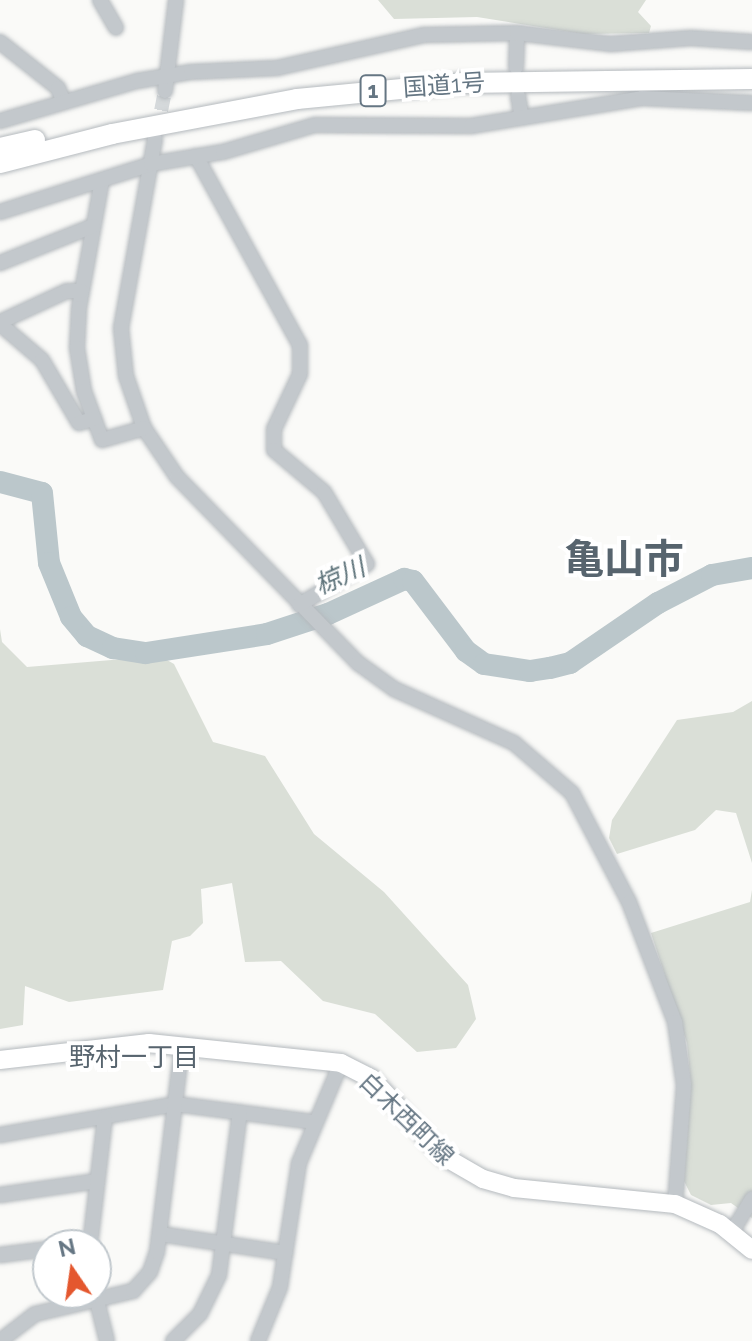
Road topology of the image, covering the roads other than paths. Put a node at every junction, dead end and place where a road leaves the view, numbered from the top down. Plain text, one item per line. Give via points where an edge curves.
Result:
1 (100, 0) edge
2 (176, 0) edge
3 (116, 28) dead end
4 (517, 33) junction
5 (0, 42) edge
6 (752, 42) edge
7 (516, 67) dead end
8 (169, 75) junction
9 (752, 79) edge
10 (165, 91) tunnel mouth
11 (518, 96) dead end
12 (63, 100) junction
13 (752, 103) edge
14 (202, 115) junction
15 (522, 118) junction
16 (0, 121) edge
17 (155, 139) tunnel mouth
18 (0, 148) edge
19 (30, 154) junction
20 (196, 156) junction
21 (0, 163) edge
22 (151, 164) junction
23 (0, 172) edge
24 (102, 180) junction
25 (0, 212) edge
26 (93, 226) junction
27 (0, 263) edge
28 (81, 291) junction
29 (0, 323) edge
30 (94, 419) junction
31 (144, 428) junction
32 (301, 607) junction
33 (182, 1045) junction
34 (0, 1060) edge
35 (341, 1063) junction
36 (175, 1104) junction
37 (240, 1112) junction
38 (105, 1118) junction
39 (313, 1122) junction
40 (0, 1135) edge
41 (97, 1181) junction
42 (0, 1195) edge
43 (752, 1199) edge
44 (675, 1204) junction
45 (92, 1229) edge
46 (732, 1232) junction
47 (160, 1234) junction
48 (223, 1244) junction
49 (752, 1250) edge
50 (32, 1251) edge
51 (286, 1253) junction
52 (0, 1255) edge
53 (112, 1292) edge
54 (52, 1309) edge
55 (99, 1309) edge
56 (0, 1341) edge
57 (107, 1341) edge
58 (173, 1341) edge
59 (258, 1341) edge

1 - 3 street
2 - 8 street
4 - 6 street via 611,44 691,38
4 - 7 street
4 - 8 street via 411,36 277,68
5 - 12 street via 58,88
8 - 10 street
8 - 12 street
9 - 14 highway, 国道1号 / 1 via 462,83 297,99
11 - 15 street
12 - 16 street
13 - 15 street via 642,98
14 - 18 highway, 1 via 168,113
14 - 19 highway, 国道1号 / 1
15 - 20 street via 423,128 315,125
17 - 22 street
19 - 21 highway, 国道1号 / 1
19 - 23 highway, 1 via 22,164
20 - 22 street
20 - 32 street via 300,345 300,374 274,429 274,450 324,492 367,564
22 - 24 street
22 - 31 street via 121,328 126,376
24 - 25 street
24 - 26 street
26 - 27 street
26 - 28 street
28 - 29 street via 9,314
28 - 30 street via 77,348
29 - 30 street via 42,360 79,423
30 - 31 street via 102,440
31 - 32 street via 177,477
32 - 44 street via 394,689 532,755 559,778 585,812 655,962 675,1022 684,1085
33 - 34 main road, 白木西町線 via 122,1044
33 - 35 main road, 白木西町線
33 - 36 street
35 - 39 street
35 - 44 main road, 白木西町線 via 372,1079 443,1156 483,1179 514,1188
36 - 37 street
36 - 38 street
36 - 47 street
37 - 39 street
37 - 48 street
38 - 40 street
38 - 41 street
39 - 51 street via 293,1190
41 - 42 street
41 - 45 street
43 - 46 street
44 - 46 main road, 白木西町線
46 - 49 main road, 白木西町線
47 - 48 street
47 - 53 street via 154,1266 141,1285
48 - 51 street
48 - 58 street via 212,1292 200,1314
50 - 52 street
51 - 59 street via 276,1305
54 - 56 street via 35,1314
55 - 57 street

